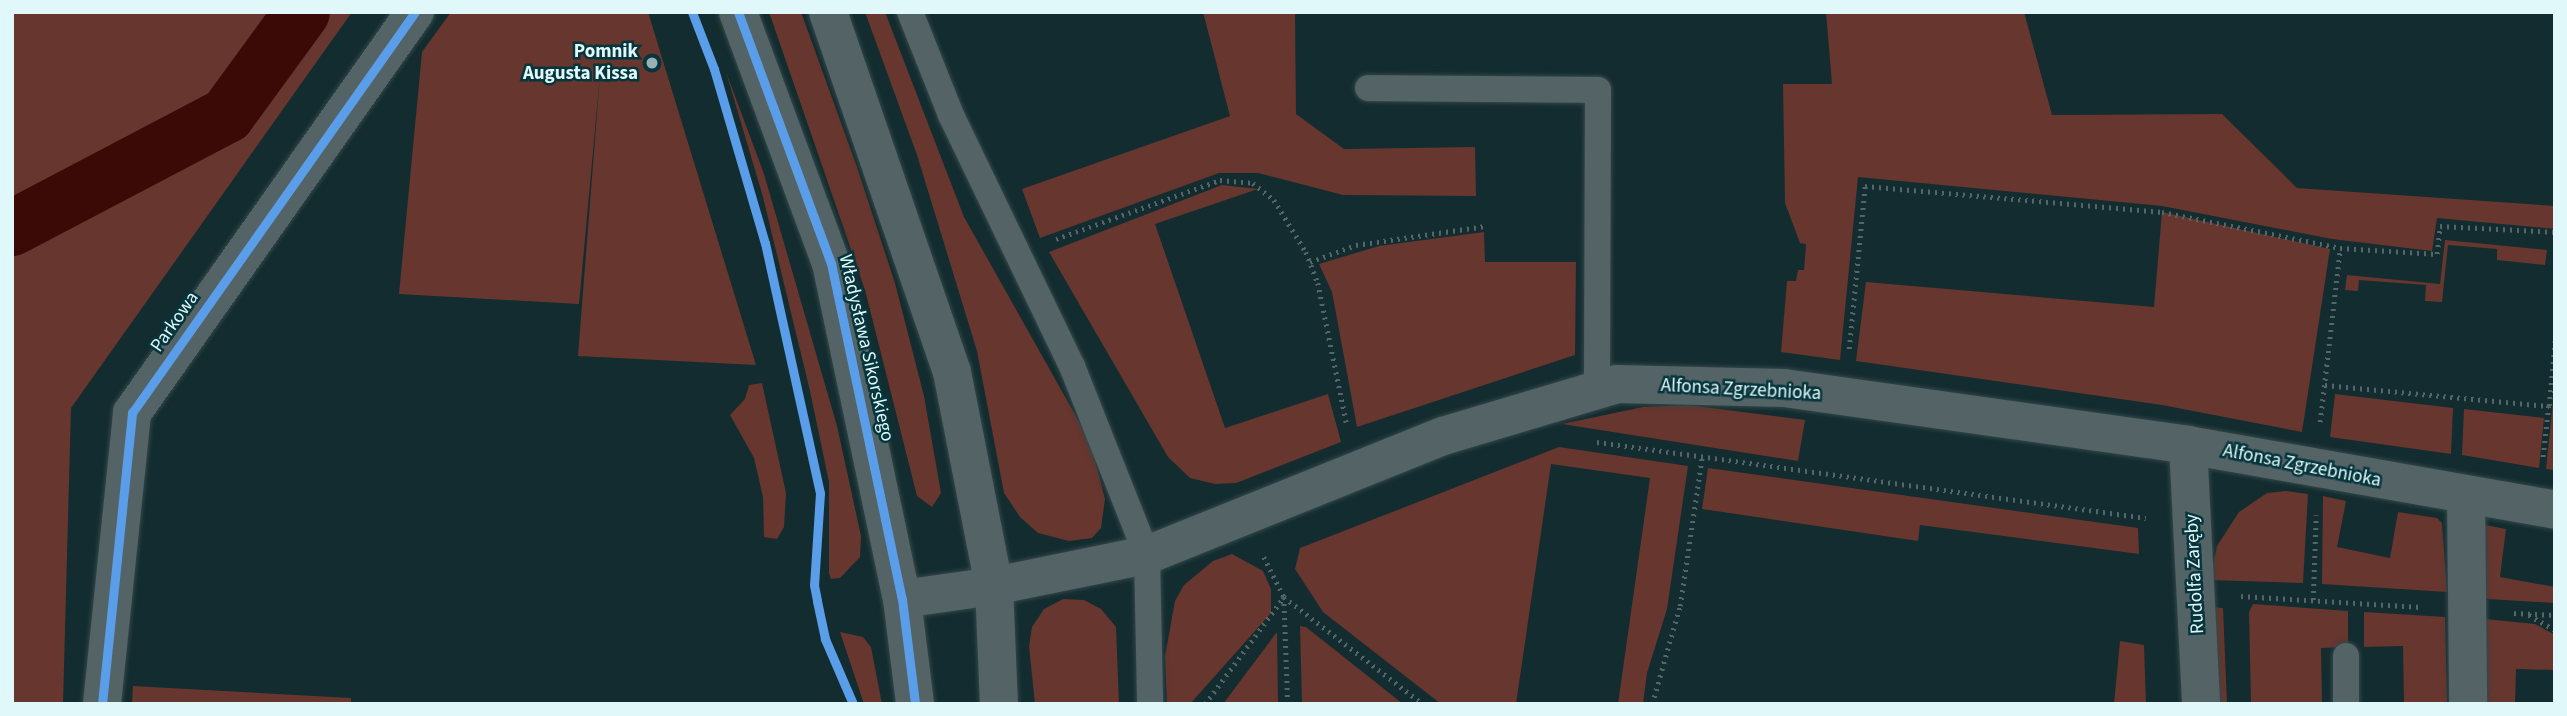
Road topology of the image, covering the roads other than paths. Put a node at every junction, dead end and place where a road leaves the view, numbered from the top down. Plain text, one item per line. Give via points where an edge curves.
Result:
1 (415, 12) edge
2 (738, 12) edge
3 (828, 12) edge
4 (910, 12) edge
5 (1368, 88) dead end
6 (1597, 388) junction
7 (2188, 444) junction
8 (2466, 497) junction
9 (2555, 510) edge
10 (1147, 555) junction
11 (994, 586) junction
12 (902, 599) junction
13 (2346, 656) dead end
14 (102, 704) edge
15 (915, 704) edge
16 (999, 704) edge
17 (1150, 704) edge
18 (2201, 704) edge
19 (2346, 704) edge
20 (2468, 704) edge

1 - 14 street, Parkowa via 132,413
2 - 12 street, Władysława Sikorskiego via 831,264
3 - 11 street via 951,372
4 - 10 lane via 951,115 1072,366
5 - 6 lane via 1598,90
6 - 7 street, Alfonsa Zgrzebnioka via 1617,384 1784,388
6 - 10 street, Alfonsa Zgrzebnioka via 1443,436
7 - 8 street, Alfonsa Zgrzebnioka
7 - 18 street, Rudolfa Zaręby
8 - 9 street, Alfonsa Zgrzebnioka
8 - 20 street
10 - 11 street, Alfonsa Zgrzebnioka
10 - 17 lane
11 - 12 street, Alfonsa Zgrzebnioka
11 - 16 street
12 - 15 street, Władysława Sikorskiego
13 - 19 lane

